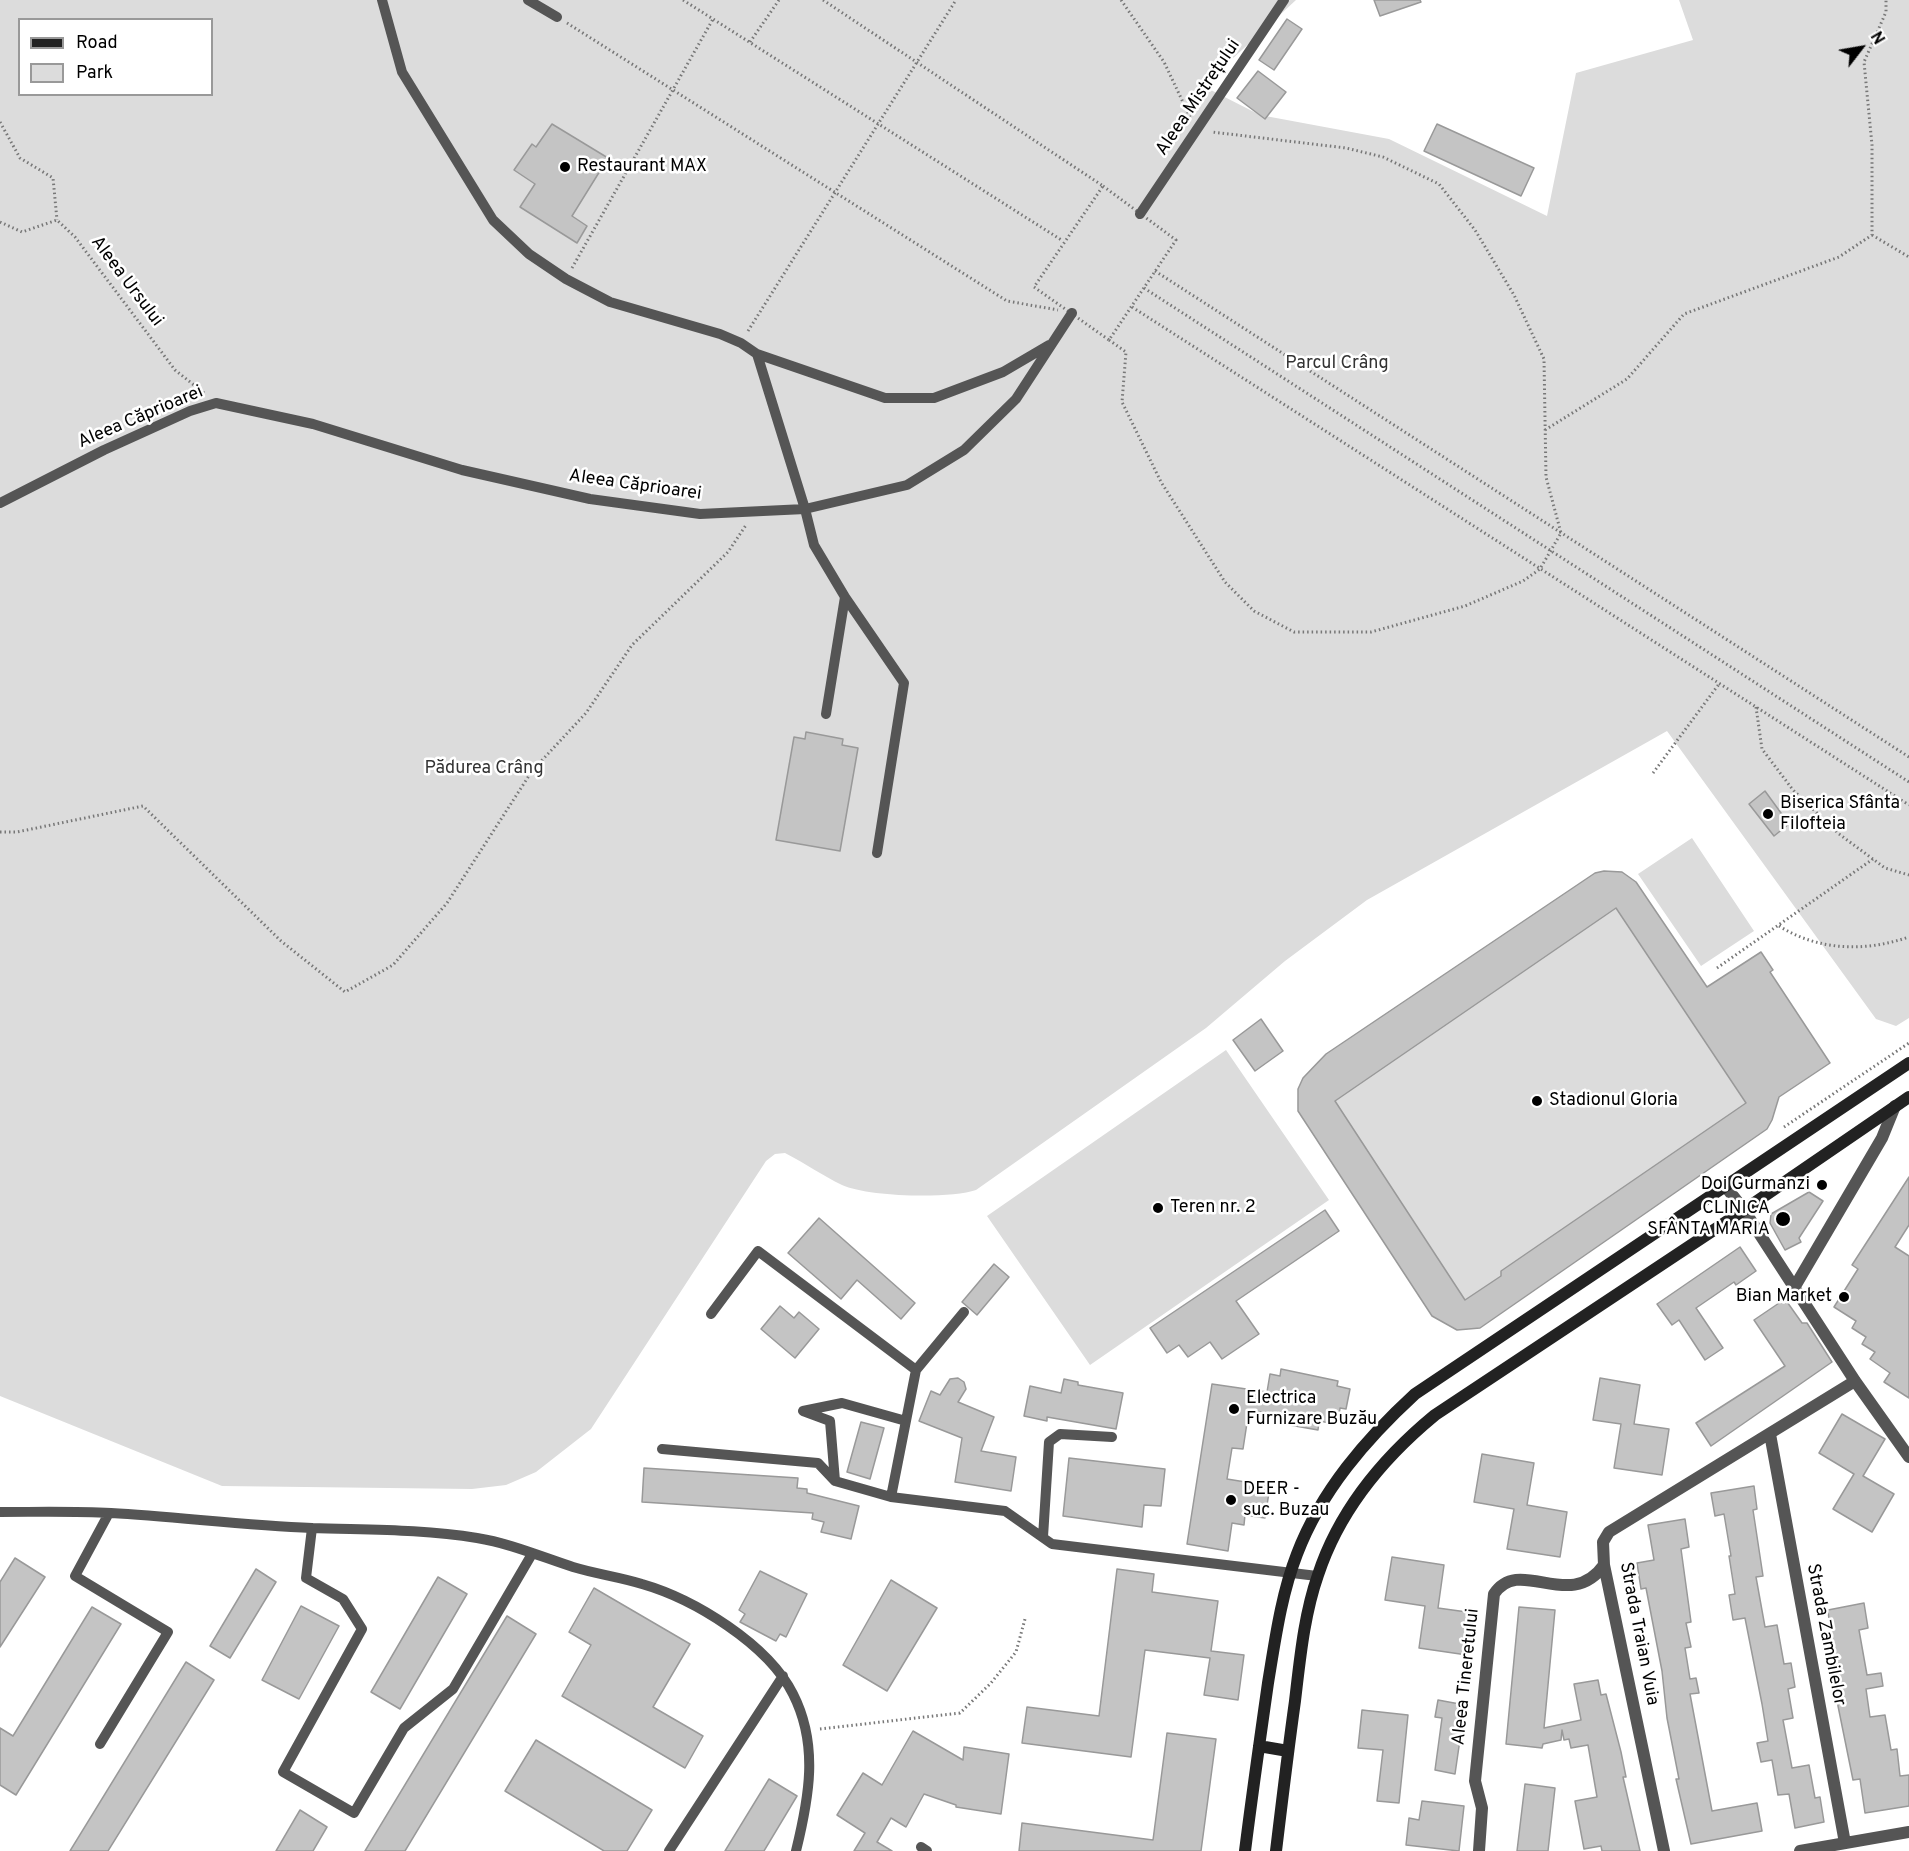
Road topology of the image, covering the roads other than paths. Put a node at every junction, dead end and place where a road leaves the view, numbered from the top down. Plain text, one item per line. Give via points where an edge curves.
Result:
1 (382, 0) edge
2 (528, 0) edge
3 (1284, 0) edge
4 (557, 17) road end
5 (1140, 214) road end
6 (1072, 313) road end
7 (1052, 343) junction
8 (757, 354) junction
9 (0, 503) edge
10 (805, 509) junction
11 (845, 597) junction
12 (826, 714) dead end
13 (878, 853) dead end
14 (1909, 1063) edge
15 (1909, 1097) edge
16 (1895, 1106) junction
17 (1725, 1187) junction
18 (1744, 1210) junction
19 (1794, 1288) junction
20 (964, 1312) dead end
21 (711, 1314) dead end
22 (916, 1370) junction
23 (1855, 1381) junction
24 (842, 1404) junction
25 (906, 1420) junction
26 (830, 1422) junction
27 (1770, 1434) junction
28 (1112, 1437) dead end
29 (662, 1449) dead end
30 (834, 1455) junction
31 (1909, 1457) edge
32 (818, 1464) junction
33 (835, 1480) junction
34 (891, 1497) junction
35 (0, 1512) edge
36 (109, 1513) junction
37 (312, 1528) junction
38 (1043, 1538) junction
39 (532, 1554) junction
40 (1604, 1565) junction
41 (1291, 1571) junction
42 (1317, 1576) junction
43 (783, 1676) junction
44 (100, 1744) dead end
45 (1259, 1746) junction
46 (1288, 1751) junction
47 (1909, 1832) edge
48 (1845, 1843) junction
49 (669, 1851) edge
50 (796, 1851) edge
51 (1245, 1851) edge
52 (1276, 1851) edge
53 (1479, 1851) edge
54 (1664, 1851) edge
55 (1800, 1851) edge

1 - 8 lane via 402,72 493,220 529,254 610,302 741,343
2 - 4 lane
3 - 5 lane, Aleea Mistrețului
6 - 7 lane, Aleea Căprioarei
7 - 8 lane via 1002,372 934,398 885,398
7 - 10 lane, Aleea Căprioarei via 1016,399 964,450 907,485
8 - 10 lane
9 - 10 lane, Aleea Căprioarei via 104,450 216,403 313,424 462,470 590,499 700,514
10 - 11 lane via 814,545
11 - 12 lane
11 - 13 lane via 904,683
14 - 17 main road
15 - 16 main road
16 - 18 main road
16 - 19 street via 1882,1138
17 - 18 street
17 - 41 main road via 1415,1394 1346,1467 1310,1527
18 - 19 street
18 - 42 main road via 1410,1435 1368,1482
19 - 23 street
20 - 22 lane
21 - 22 lane via 758,1251
22 - 25 lane
23 - 27 street, Strada Traian Vuia
23 - 31 street
24 - 25 lane
24 - 26 lane
24 - 26 lane via 803,1411
25 - 34 lane
26 - 30 lane
27 - 40 street, Strada Traian Vuia via 1609,1532 1603,1542
27 - 48 street, Strada Zambilelor
28 - 38 lane via 1060,1434 1049,1442
29 - 32 lane
30 - 32 lane
30 - 33 lane
32 - 33 lane
33 - 34 lane
34 - 38 lane via 1005,1511
35 - 36 lane
36 - 37 lane
36 - 44 lane via 75,1576 168,1632
37 - 39 lane via 380,1528 479,1538
37 - 39 lane via 306,1578 343,1599 362,1629 283,1772 354,1812 404,1728 453,1689
38 - 41 lane via 1052,1544
39 - 43 lane via 643,1584 688,1603 755,1647
40 - 53 street, Aleea Tineretului via 1580,1586 1514,1580 1501,1584 1494,1594 1475,1781 1482,1808
40 - 54 street, Strada Traian Vuia
41 - 42 lane
41 - 45 main road via 1276,1634
42 - 46 main road via 1302,1641
43 - 49 lane
43 - 50 lane via 807,1731 811,1777
45 - 46 main road
45 - 51 main road
46 - 52 main road
47 - 48 street
48 - 55 street

